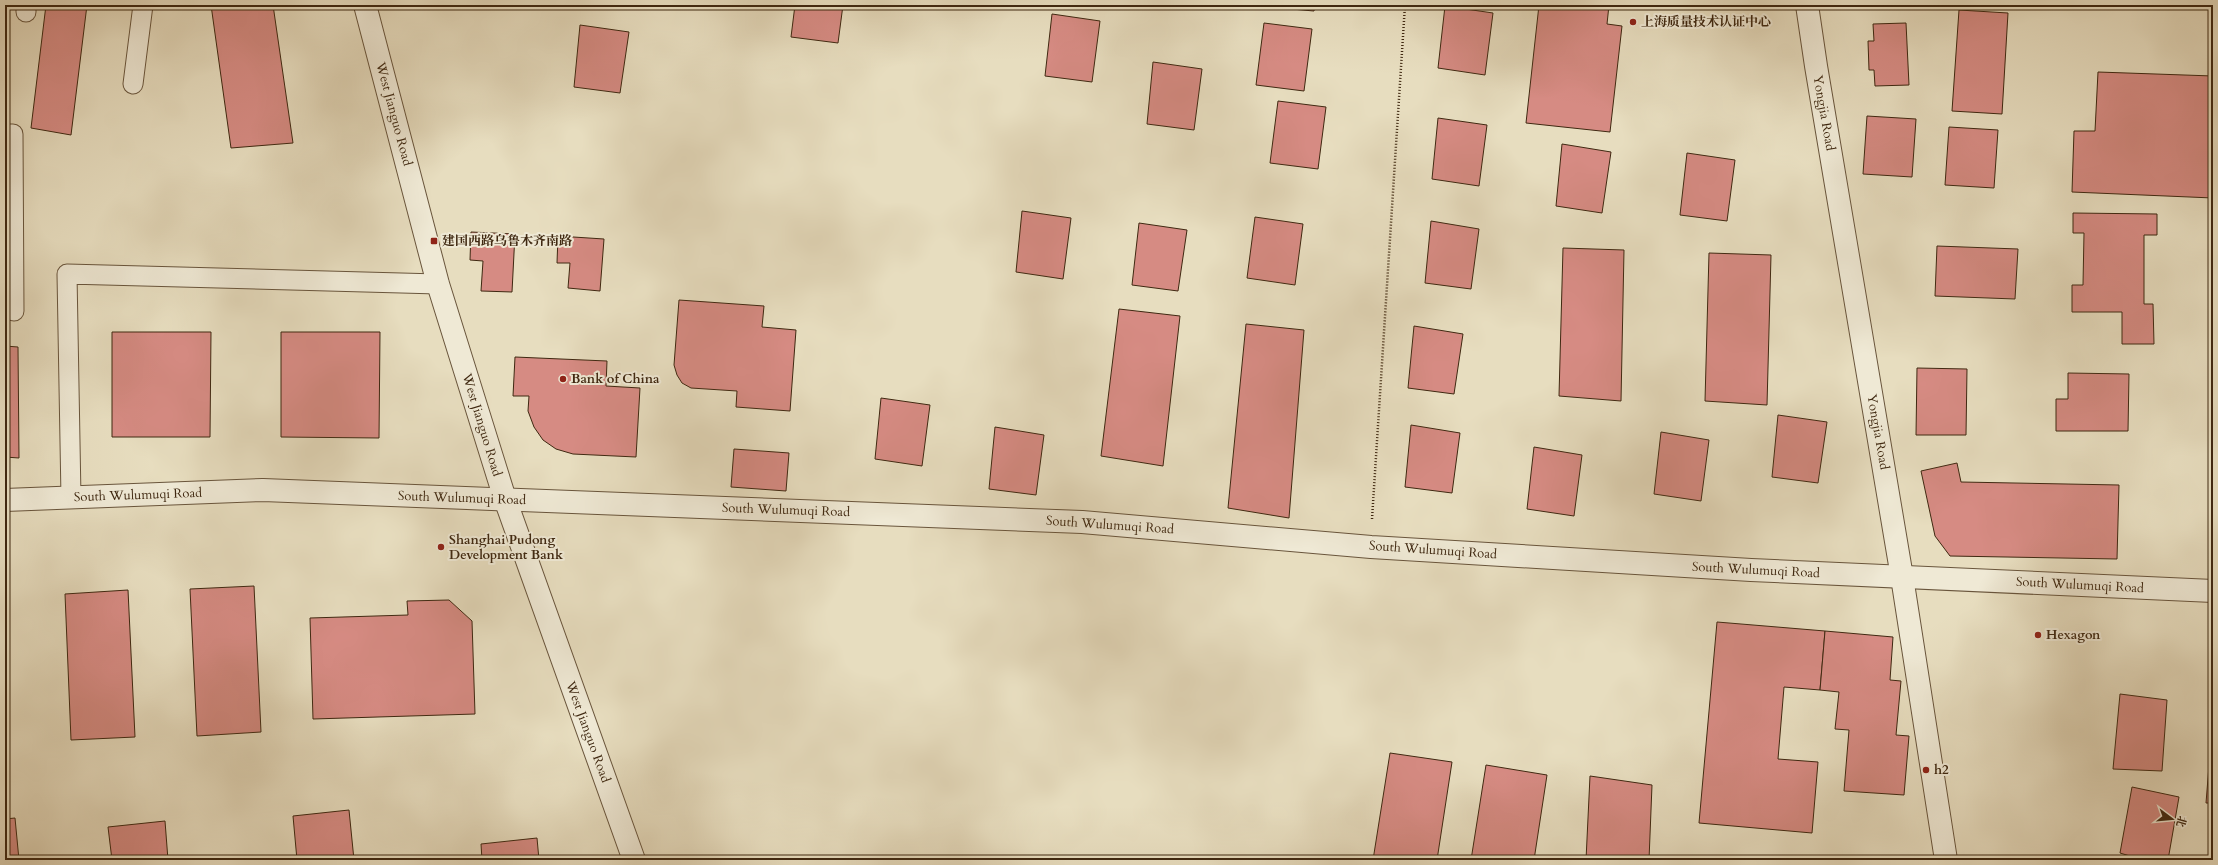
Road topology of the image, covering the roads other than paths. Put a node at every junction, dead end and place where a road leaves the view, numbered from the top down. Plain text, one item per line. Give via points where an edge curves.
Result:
1 (143, 5) edge
2 (365, 5) edge
3 (1807, 5) edge
4 (133, 84) dead end
5 (5, 134) edge
6 (438, 284) junction
7 (14, 311) dead end
8 (71, 498) junction
9 (505, 499) junction
10 (5, 500) edge
11 (1902, 577) junction
12 (2213, 591) edge
13 (634, 860) edge
14 (1946, 860) edge

1 - 4 lane
2 - 6 street, West Jianguo Road
3 - 11 street, Yongjia Road
5 - 7 lane via 13,134
6 - 8 lane via 67,274
6 - 9 street, West Jianguo Road
8 - 9 street, South Wulumuqi Road via 263,490
8 - 10 street, South Wulumuqi Road
9 - 11 street, South Wulumuqi Road via 1082,522 1371,547
9 - 13 street, West Jianguo Road
11 - 12 street, South Wulumuqi Road
11 - 14 street, Yongjia Road

